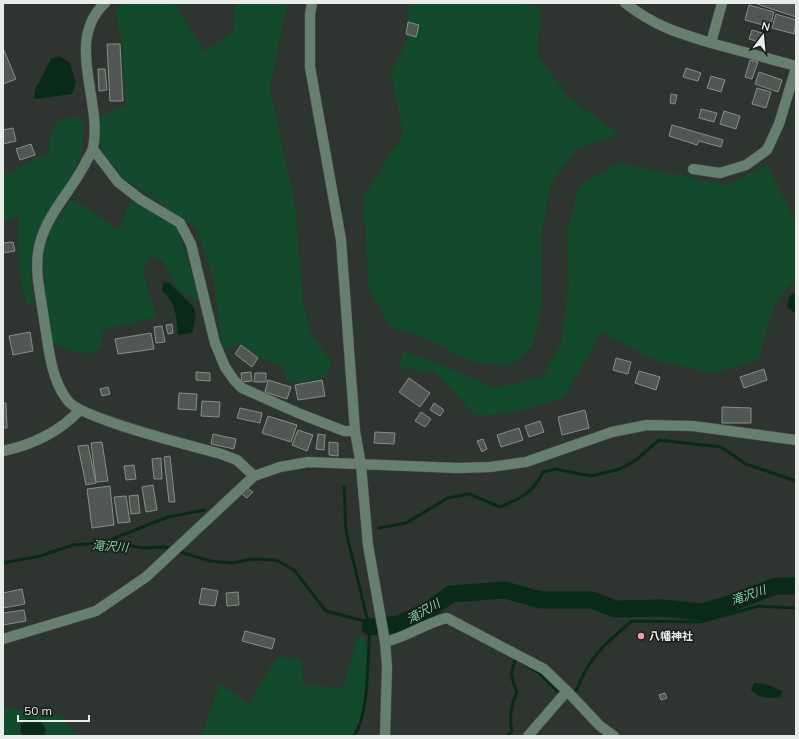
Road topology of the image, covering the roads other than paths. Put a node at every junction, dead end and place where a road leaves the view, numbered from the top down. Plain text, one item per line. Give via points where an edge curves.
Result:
1 (105, 3) edge
2 (312, 3) edge
3 (625, 3) edge
4 (722, 3) edge
5 (711, 43) junction
6 (796, 67) edge
7 (93, 149) junction
8 (692, 169) dead end
9 (80, 410) junction
10 (355, 431) junction
11 (796, 440) edge
12 (3, 451) edge
13 (361, 465) junction
14 (254, 476) junction
15 (3, 639) edge
16 (385, 642) junction
17 (567, 691) junction
18 (385, 736) edge
19 (528, 736) edge
20 (614, 736) edge

1 - 7 street via 91,24 85,45 93,106
2 - 10 street via 310,67 342,240
3 - 5 street via 642,16 670,31
4 - 5 street
5 - 6 street
6 - 8 street via 779,124 767,150 746,165 720,173
7 - 9 street via 80,174 49,220 40,243 37,267 54,375 68,402
7 - 10 street via 118,182 140,199 180,223 191,244 215,343 225,367 234,380 242,388 298,413 344,431
9 - 12 street via 72,419 38,440
9 - 14 street via 114,423 237,460
10 - 13 street
11 - 13 street via 693,426 647,425 612,432 526,462 505,465 457,468
13 - 14 street via 308,462 280,467
13 - 16 street via 368,545
14 - 15 street via 146,577 123,594 96,611
16 - 17 street via 398,639 431,622 447,618 544,669
16 - 18 street
17 - 19 street
17 - 20 street via 600,726

